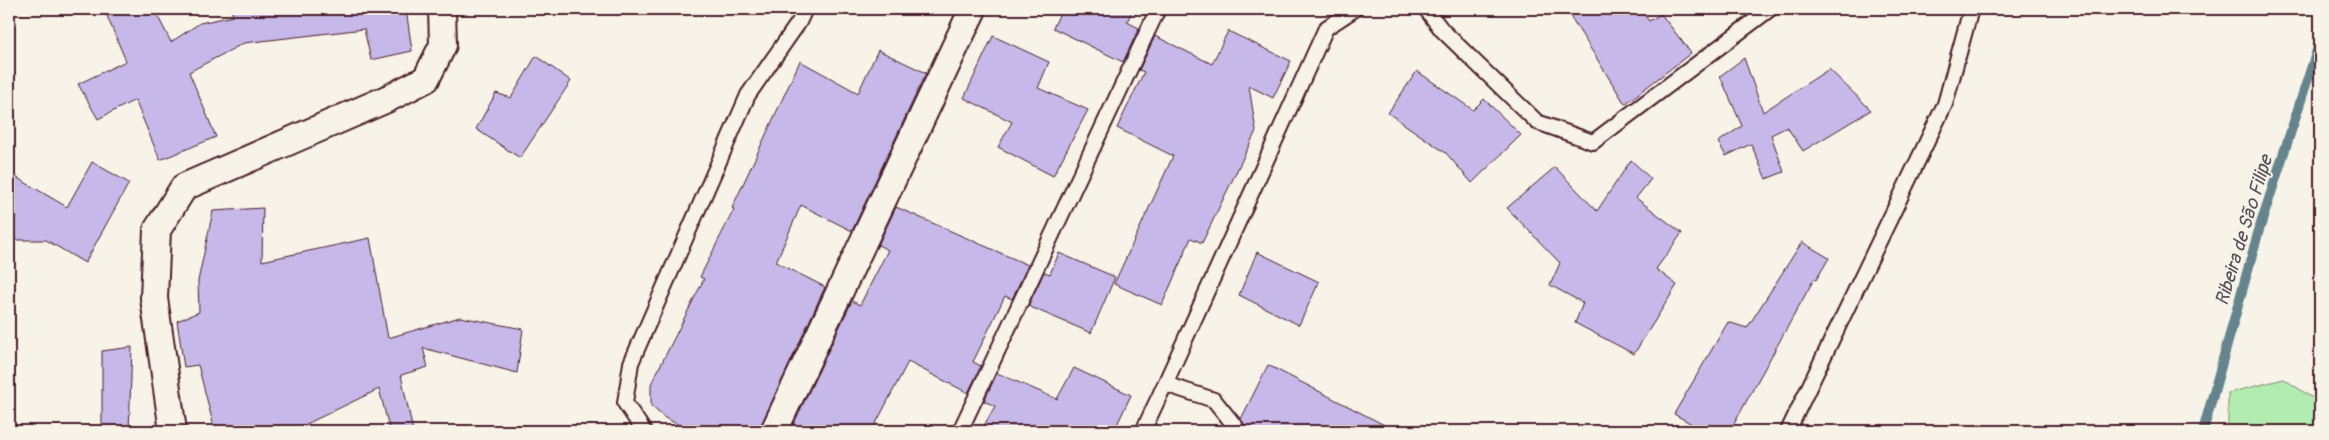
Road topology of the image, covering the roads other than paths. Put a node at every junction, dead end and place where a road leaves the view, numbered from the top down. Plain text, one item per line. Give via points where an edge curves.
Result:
1 (442, 9) edge
2 (805, 9) edge
3 (973, 9) edge
4 (1158, 9) edge
5 (1355, 9) edge
6 (1426, 9) edge
7 (1770, 9) edge
8 (1971, 9) edge
9 (1165, 384) junction
10 (173, 431) edge
11 (644, 431) edge
12 (774, 431) edge
13 (960, 431) edge
14 (1143, 431) edge
15 (1239, 431) edge
16 (1788, 431) edge

1 - 10 street via 443,45 426,79 184,187 157,230 154,288
2 - 11 lane via 748,95 631,363 625,403
3 - 12 street
4 - 13 lane
5 - 9 lane via 1326,28
6 - 7 lane via 1442,30 1537,122 1593,142
8 - 16 lane via 1945,104
9 - 14 lane
9 - 15 lane via 1214,400

